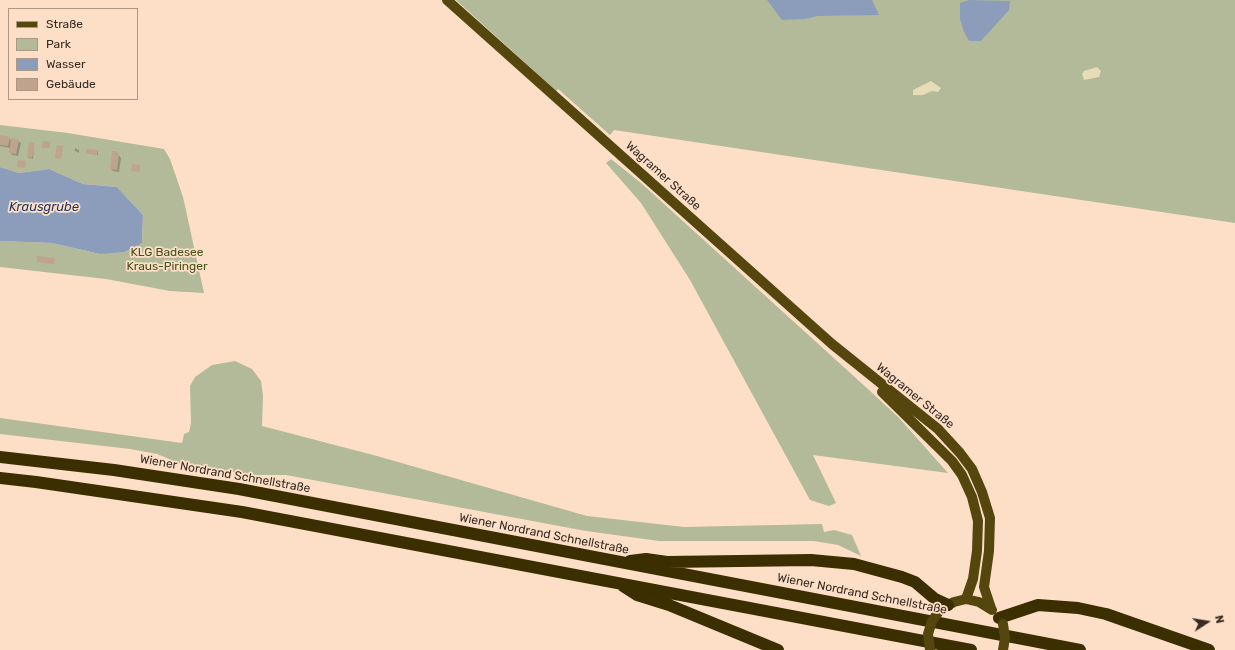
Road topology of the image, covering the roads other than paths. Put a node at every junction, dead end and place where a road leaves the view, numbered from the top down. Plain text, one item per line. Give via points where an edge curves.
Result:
1 (447, 0) edge
2 (863, 371) junction
3 (0, 457) edge
4 (0, 478) edge
5 (619, 563) junction
6 (619, 582) junction
7 (966, 599) junction
8 (944, 608) junction
9 (991, 608) junction
10 (1001, 621) junction
11 (778, 650) edge
12 (930, 650) edge
13 (971, 650) edge
14 (1004, 650) edge
15 (1080, 650) edge
16 (1210, 650) edge

1 - 2 main road, Wagramer Straße
2 - 7 main road, Wagramer Straße via 962,474 972,497 978,521 973,579
2 - 9 main road, Wagramer Straße via 938,429 972,469 990,518 984,587
3 - 5 highway, Wiener Nordrand Schnellstraße via 114,470 239,489
4 - 6 highway via 242,512
5 - 8 highway via 646,559 667,562 832,561 854,564 915,582
5 - 15 highway, Wiener Nordrand Schnellstraße
6 - 11 highway via 637,595 669,605
6 - 13 highway
7 - 8 main road
7 - 9 main road
8 - 12 main road, bridge via 932,621 928,634
9 - 10 main road
10 - 14 main road, bridge via 1005,638
10 - 16 highway via 1038,605 1078,608 1106,614

